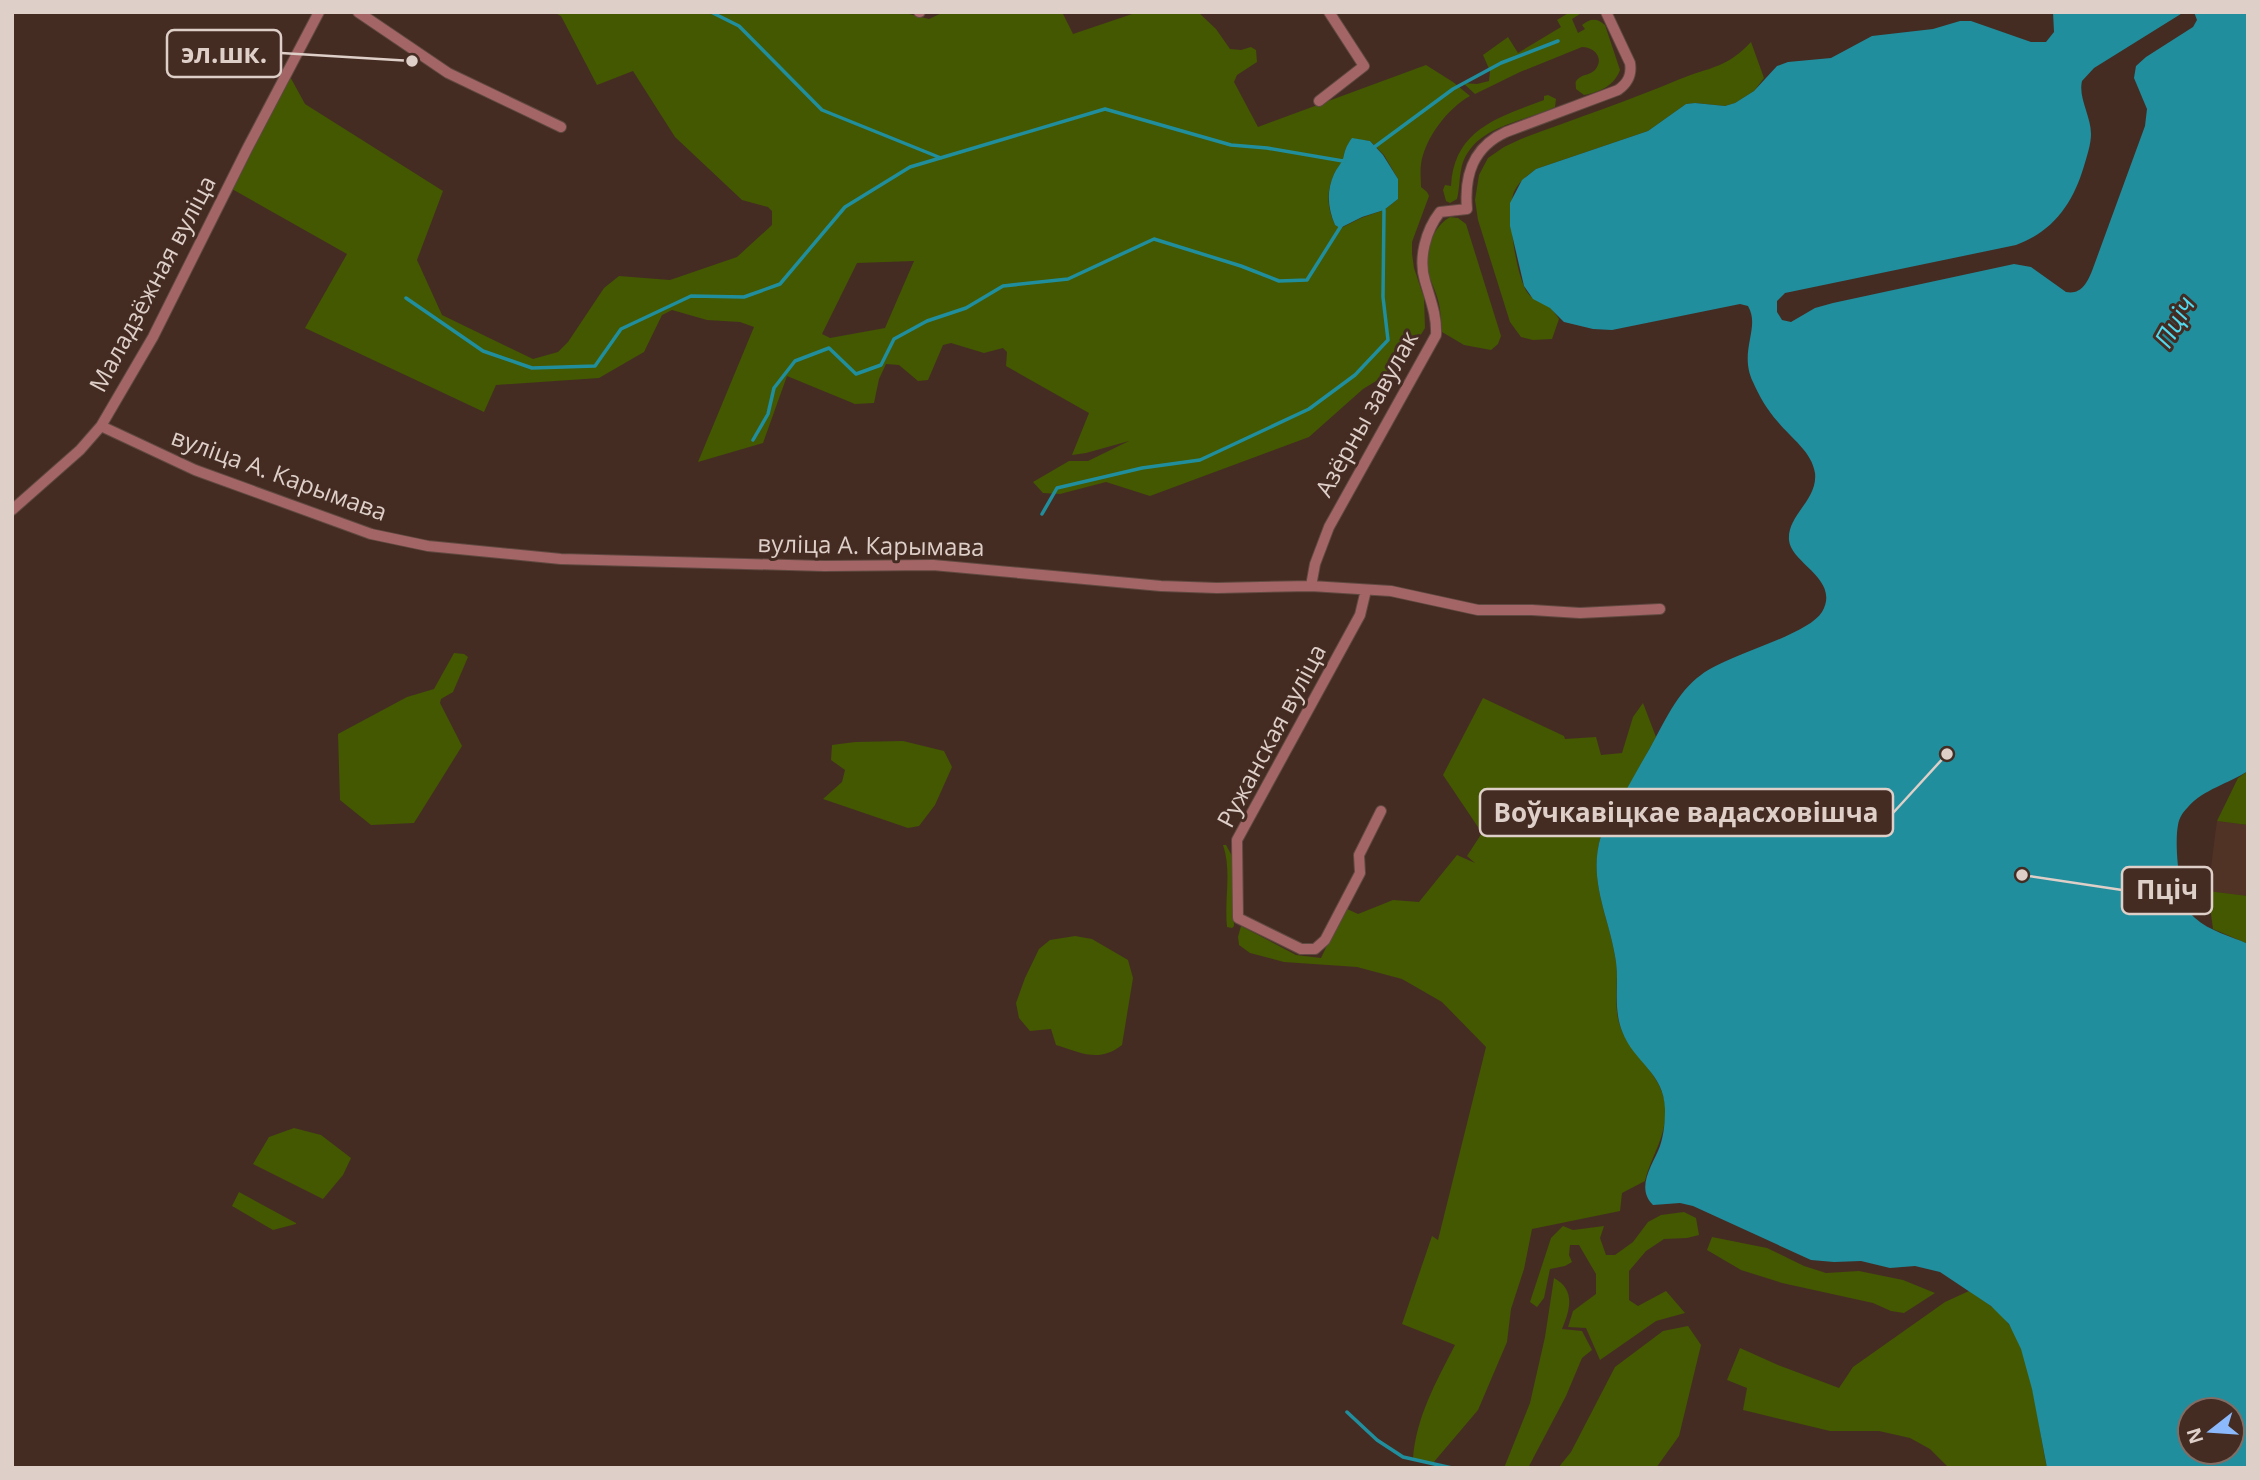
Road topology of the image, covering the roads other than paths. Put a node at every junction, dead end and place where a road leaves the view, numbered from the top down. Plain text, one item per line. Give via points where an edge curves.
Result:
1 (319, 12) edge
2 (358, 12) edge
3 (1329, 12) edge
4 (1606, 12) edge
5 (1318, 101) dead end
6 (561, 127) dead end
7 (101, 426) junction
8 (12, 510) edge
9 (1311, 586) junction
10 (1366, 590) junction
11 (1660, 609) dead end
12 (1381, 811) dead end

1 - 7 street, Маладзёжная вуліца via 153,337
2 - 6 street via 448,73
3 - 5 street via 1364,66
4 - 9 street, Азёрны завулак via 1630,63 1625,85 1489,142 1469,171 1467,209 1440,212 1435,220 1423,265 1436,335 1329,527
7 - 8 street, Маладзёжная вуліца
7 - 9 street, вуліца А. Карымава via 195,470 371,534 428,546 561,559 933,565 1161,586
9 - 10 street, вуліца А. Карымава
10 - 11 street, вуліца А. Карымава via 1478,610 1580,613
10 - 12 street, Ружанская вуліца via 1360,615 1237,840 1238,918 1301,949 1315,949 1325,940 1360,873 1359,855

